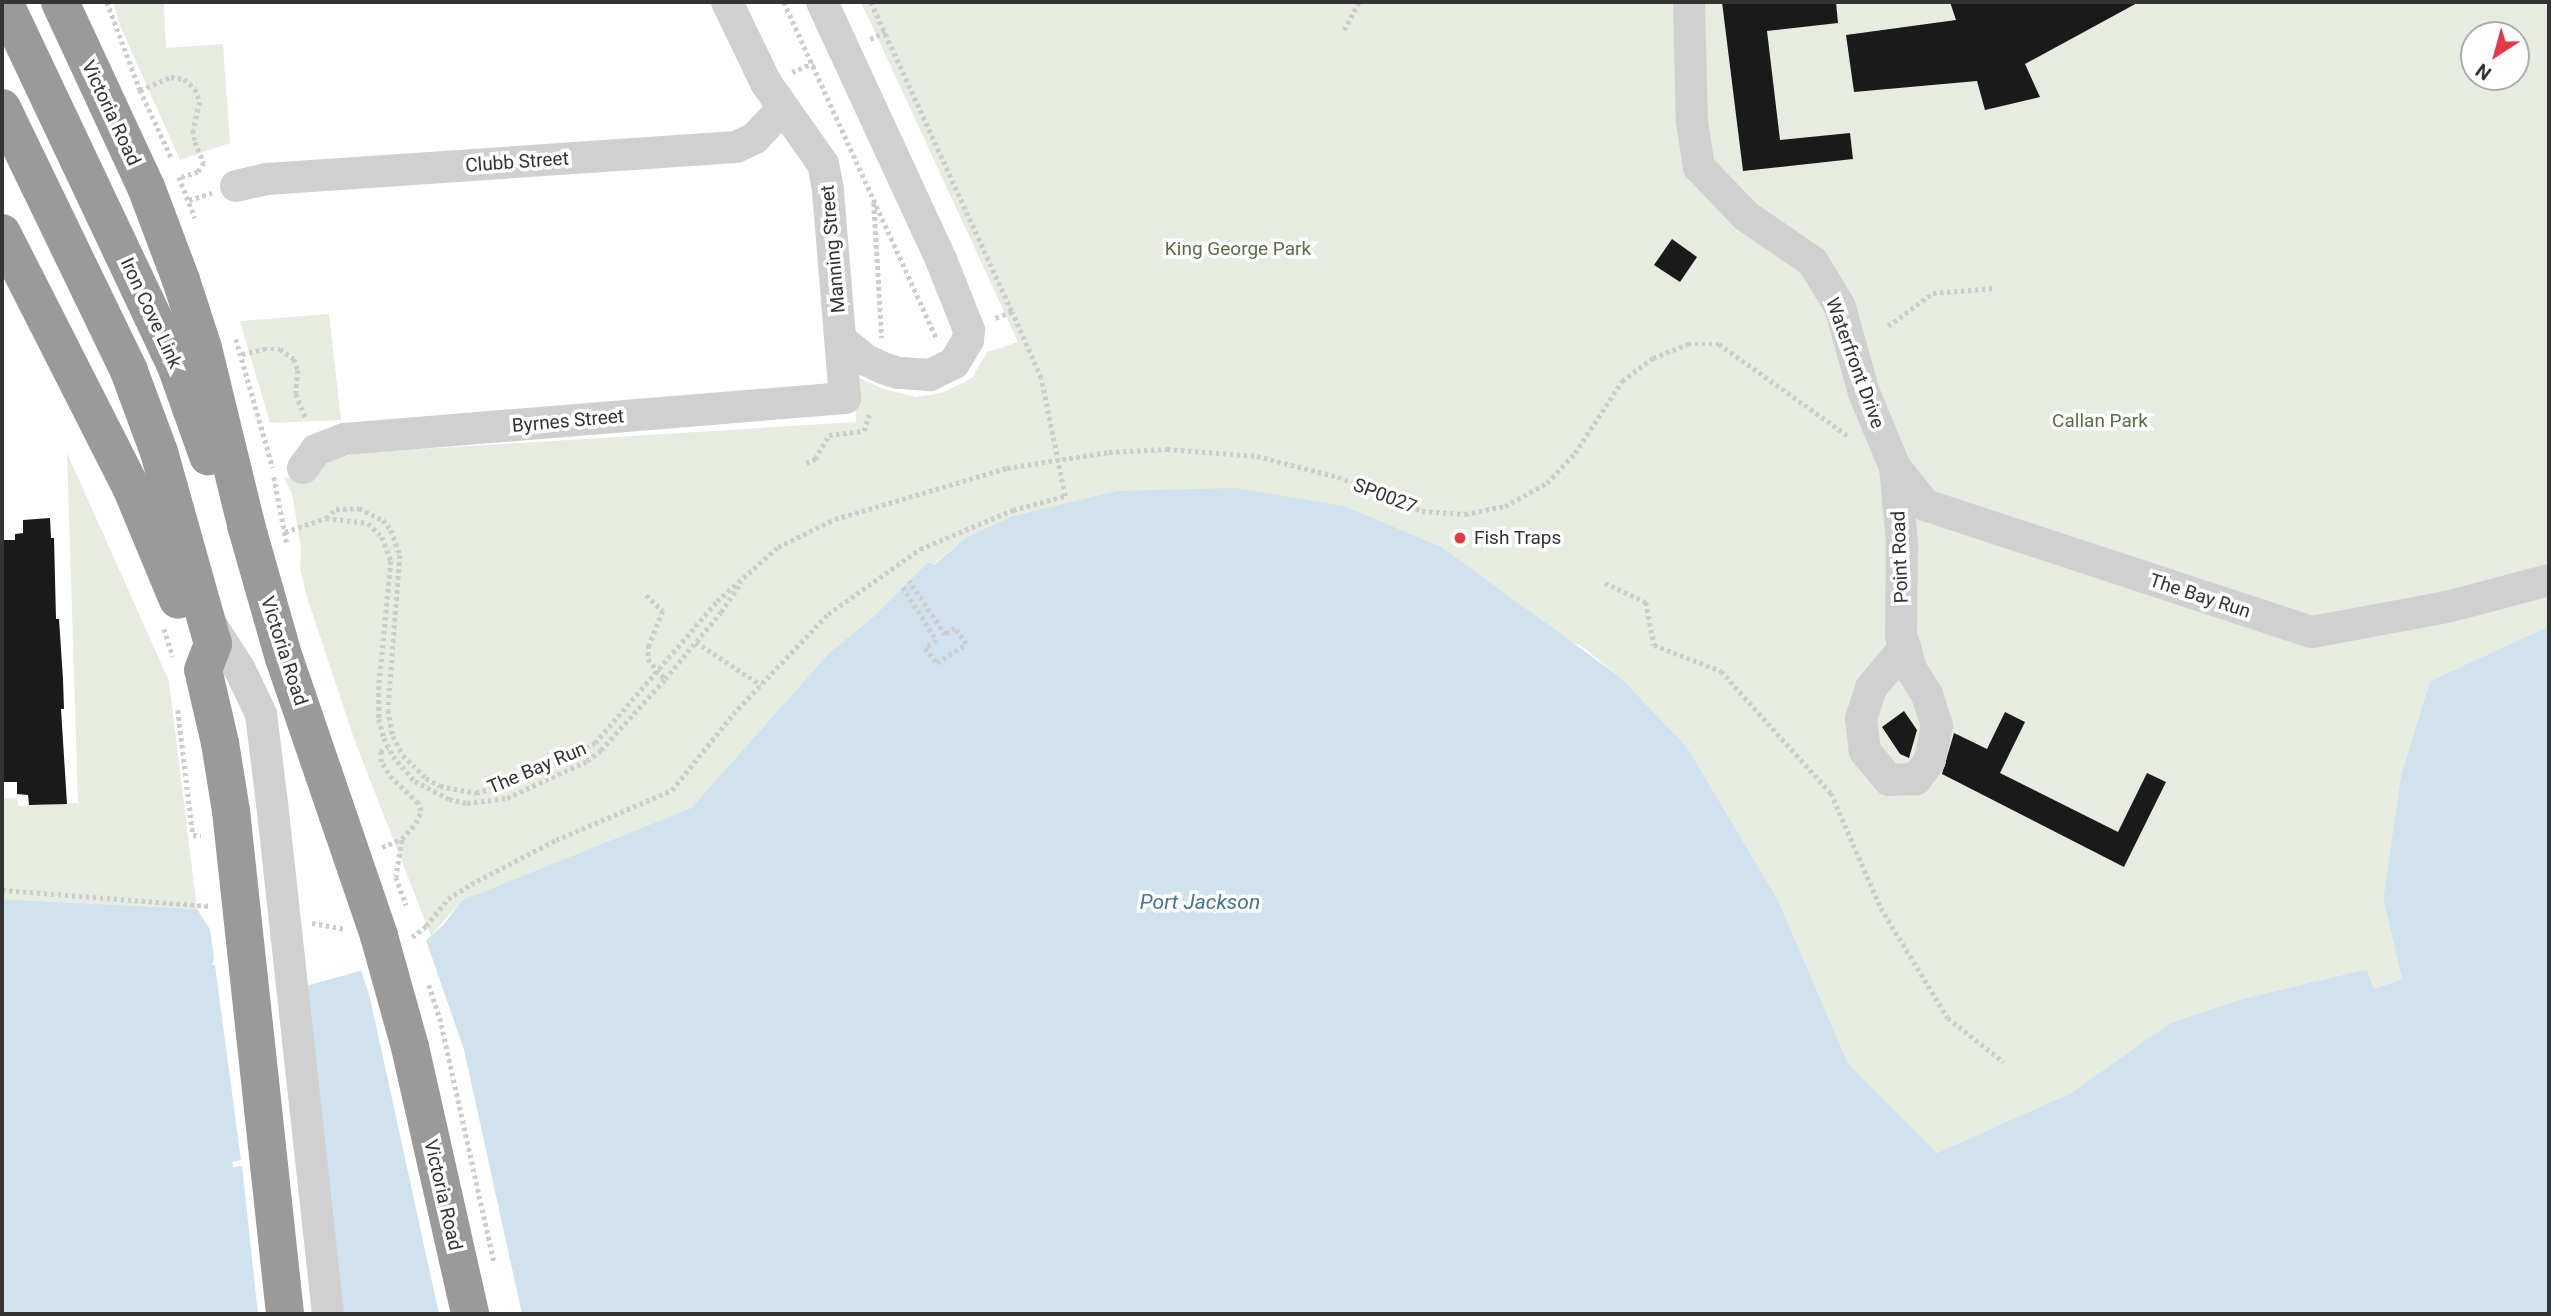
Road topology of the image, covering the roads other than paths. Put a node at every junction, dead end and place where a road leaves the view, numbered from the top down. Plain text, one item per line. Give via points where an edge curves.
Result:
1 (4, 2) edge
2 (60, 2) edge
3 (727, 2) edge
4 (822, 2) edge
5 (1689, 2) edge
6 (775, 96) junction
7 (2, 108) edge
8 (236, 186) dead end
9 (2, 233) edge
10 (841, 340) junction
11 (845, 398) joint
12 (1890, 456) junction
13 (303, 468) dead end
14 (2549, 580) edge
15 (279, 644) junction
16 (1905, 648) dead end
17 (216, 673) junction
18 (285, 1314) edge
19 (328, 1314) edge
20 (471, 1314) edge

1 - 15 highway, Iron Cove Link via 176,366 253,610
2 - 15 highway, Victoria Road via 146,187 181,280
3 - 6 street, Manning Street
4 - 10 street via 969,330 954,363 930,375 883,368
5 - 12 street, Waterfront Drive via 1692,122 1699,167 1746,216 1813,262 1840,307 1864,393
6 - 8 street, Clubb Street via 755,138 736,147 267,178
6 - 10 street, Manning Street via 811,144 827,176
7 - 17 highway via 129,371 159,452 213,644
9 - 17 highway via 131,487 184,615
10 - 11 street, Manning Street
11 - 13 street, Byrnes Street via 344,439 316,450
12 - 14 street, The Bay Run via 1925,505 2312,632 2447,607
12 - 16 street, Point Road via 1902,543 1901,636
15 - 20 highway, Victoria Road, bridge via 389,973
17 - 18 highway, bridge via 220,743
17 - 19 street, bridge via 261,714

